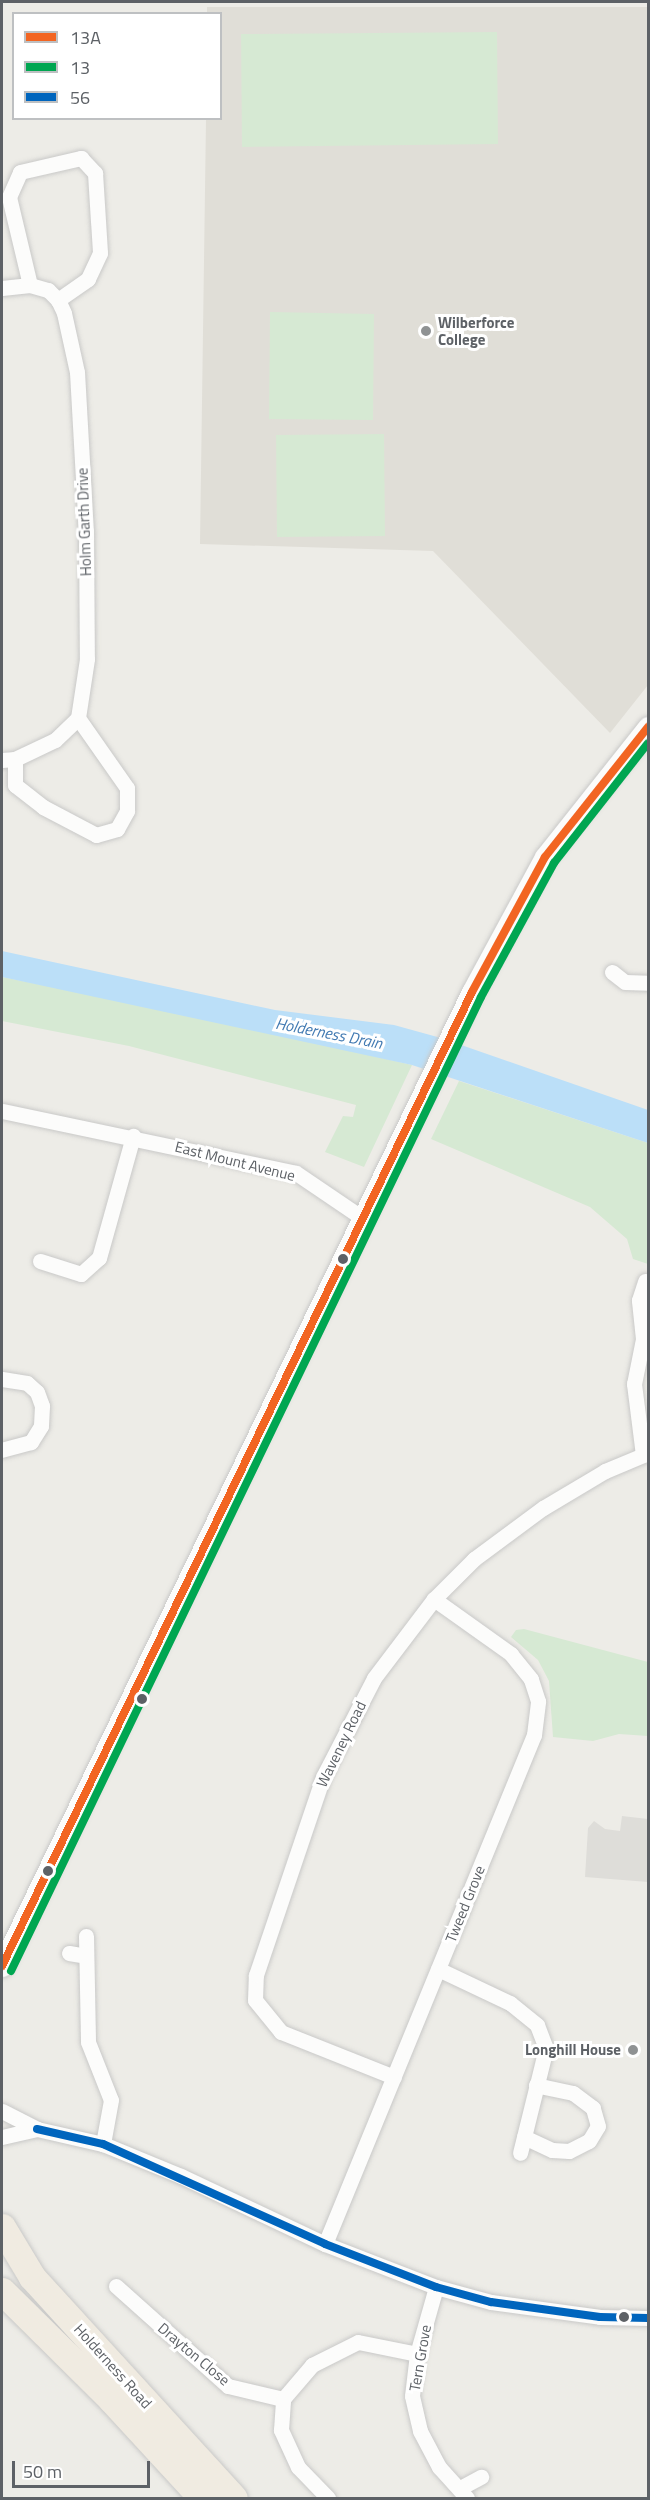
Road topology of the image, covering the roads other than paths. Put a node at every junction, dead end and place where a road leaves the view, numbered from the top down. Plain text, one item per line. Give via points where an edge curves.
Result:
1 (30, 285) junction
2 (2, 288) edge
3 (58, 300) junction
4 (78, 718) junction
5 (648, 727) edge
6 (8, 759) edge
7 (612, 972) dead end
8 (648, 983) edge
9 (2, 1111) edge
10 (133, 1136) junction
11 (362, 1217) junction
12 (40, 1261) dead end
13 (645, 1281) dead end
14 (2, 1379) edge
15 (2, 1450) edge
16 (646, 1454) edge
17 (434, 1599) junction
18 (86, 1936) dead end
19 (69, 1953) dead end
20 (86, 1956) junction
21 (2, 1966) edge
22 (438, 1969) junction
23 (394, 2077) junction
24 (536, 2085) junction
25 (2, 2111) edge
26 (37, 2129) junction
27 (2, 2137) edge
28 (524, 2137) junction
29 (103, 2144) junction
30 (520, 2153) dead end
31 (2, 2227) edge
32 (325, 2244) junction
33 (116, 2286) dead end
34 (436, 2288) junction
35 (2, 2291) edge
36 (648, 2318) edge
37 (417, 2354) junction
38 (283, 2399) junction
39 (481, 2477) dead end
40 (464, 2493) edge
41 (202, 2499) edge
42 (234, 2499) edge
43 (328, 2499) edge

1 - 2 street
1 - 3 street via 48,290
1 - 3 street via 9,197 20,172 81,158 94,173 100,253 88,279
3 - 4 street, Holm Garth Drive via 77,372 86,531 87,659
4 - 6 street via 55,740
4 - 6 street via 127,788 127,811 117,830 96,835 43,807 15,785
5 - 11 main road via 545,857 472,992
7 - 8 street via 625,982
9 - 10 street, East Mount Avenue
10 - 11 street, East Mount Avenue via 296,1173
10 - 12 street via 99,1258 81,1274
11 - 21 main road
13 - 16 street via 639,1300 643,1339 634,1384
14 - 15 street via 27,1383 37,1392 42,1406 41,1426 31,1442
16 - 17 street, Waveney Road via 605,1471 543,1508 474,1559
17 - 22 street, Tweed Grove via 511,1653 531,1679 538,1701 534,1735
17 - 23 street, Waveney Road via 374,1678 323,1777 256,1975 255,2000 281,2032
18 - 20 street
19 - 20 street
20 - 29 street via 88,2042 111,2100
22 - 23 street, Tweed Grove
22 - 24 street via 510,2003 537,2025 546,2048
23 - 32 street, Tweed Grove
24 - 28 street
24 - 28 street via 573,2093 593,2108 598,2126 590,2141 569,2151 552,2150
25 - 26 street
26 - 27 street
26 - 29 street
28 - 30 street
29 - 32 street
31 - 42 highway, Holderness Road via 32,2277
32 - 34 street
33 - 38 street, Drayton Close via 228,2385
34 - 36 street via 491,2302 600,2317
34 - 37 street, Tern Grove
35 - 41 highway, Holderness Road via 111,2399
37 - 38 street via 358,2342 312,2365
37 - 40 street, Tern Grove via 412,2396 420,2432 439,2467
38 - 43 street via 281,2430 298,2467
39 - 40 street, Tern Grove

